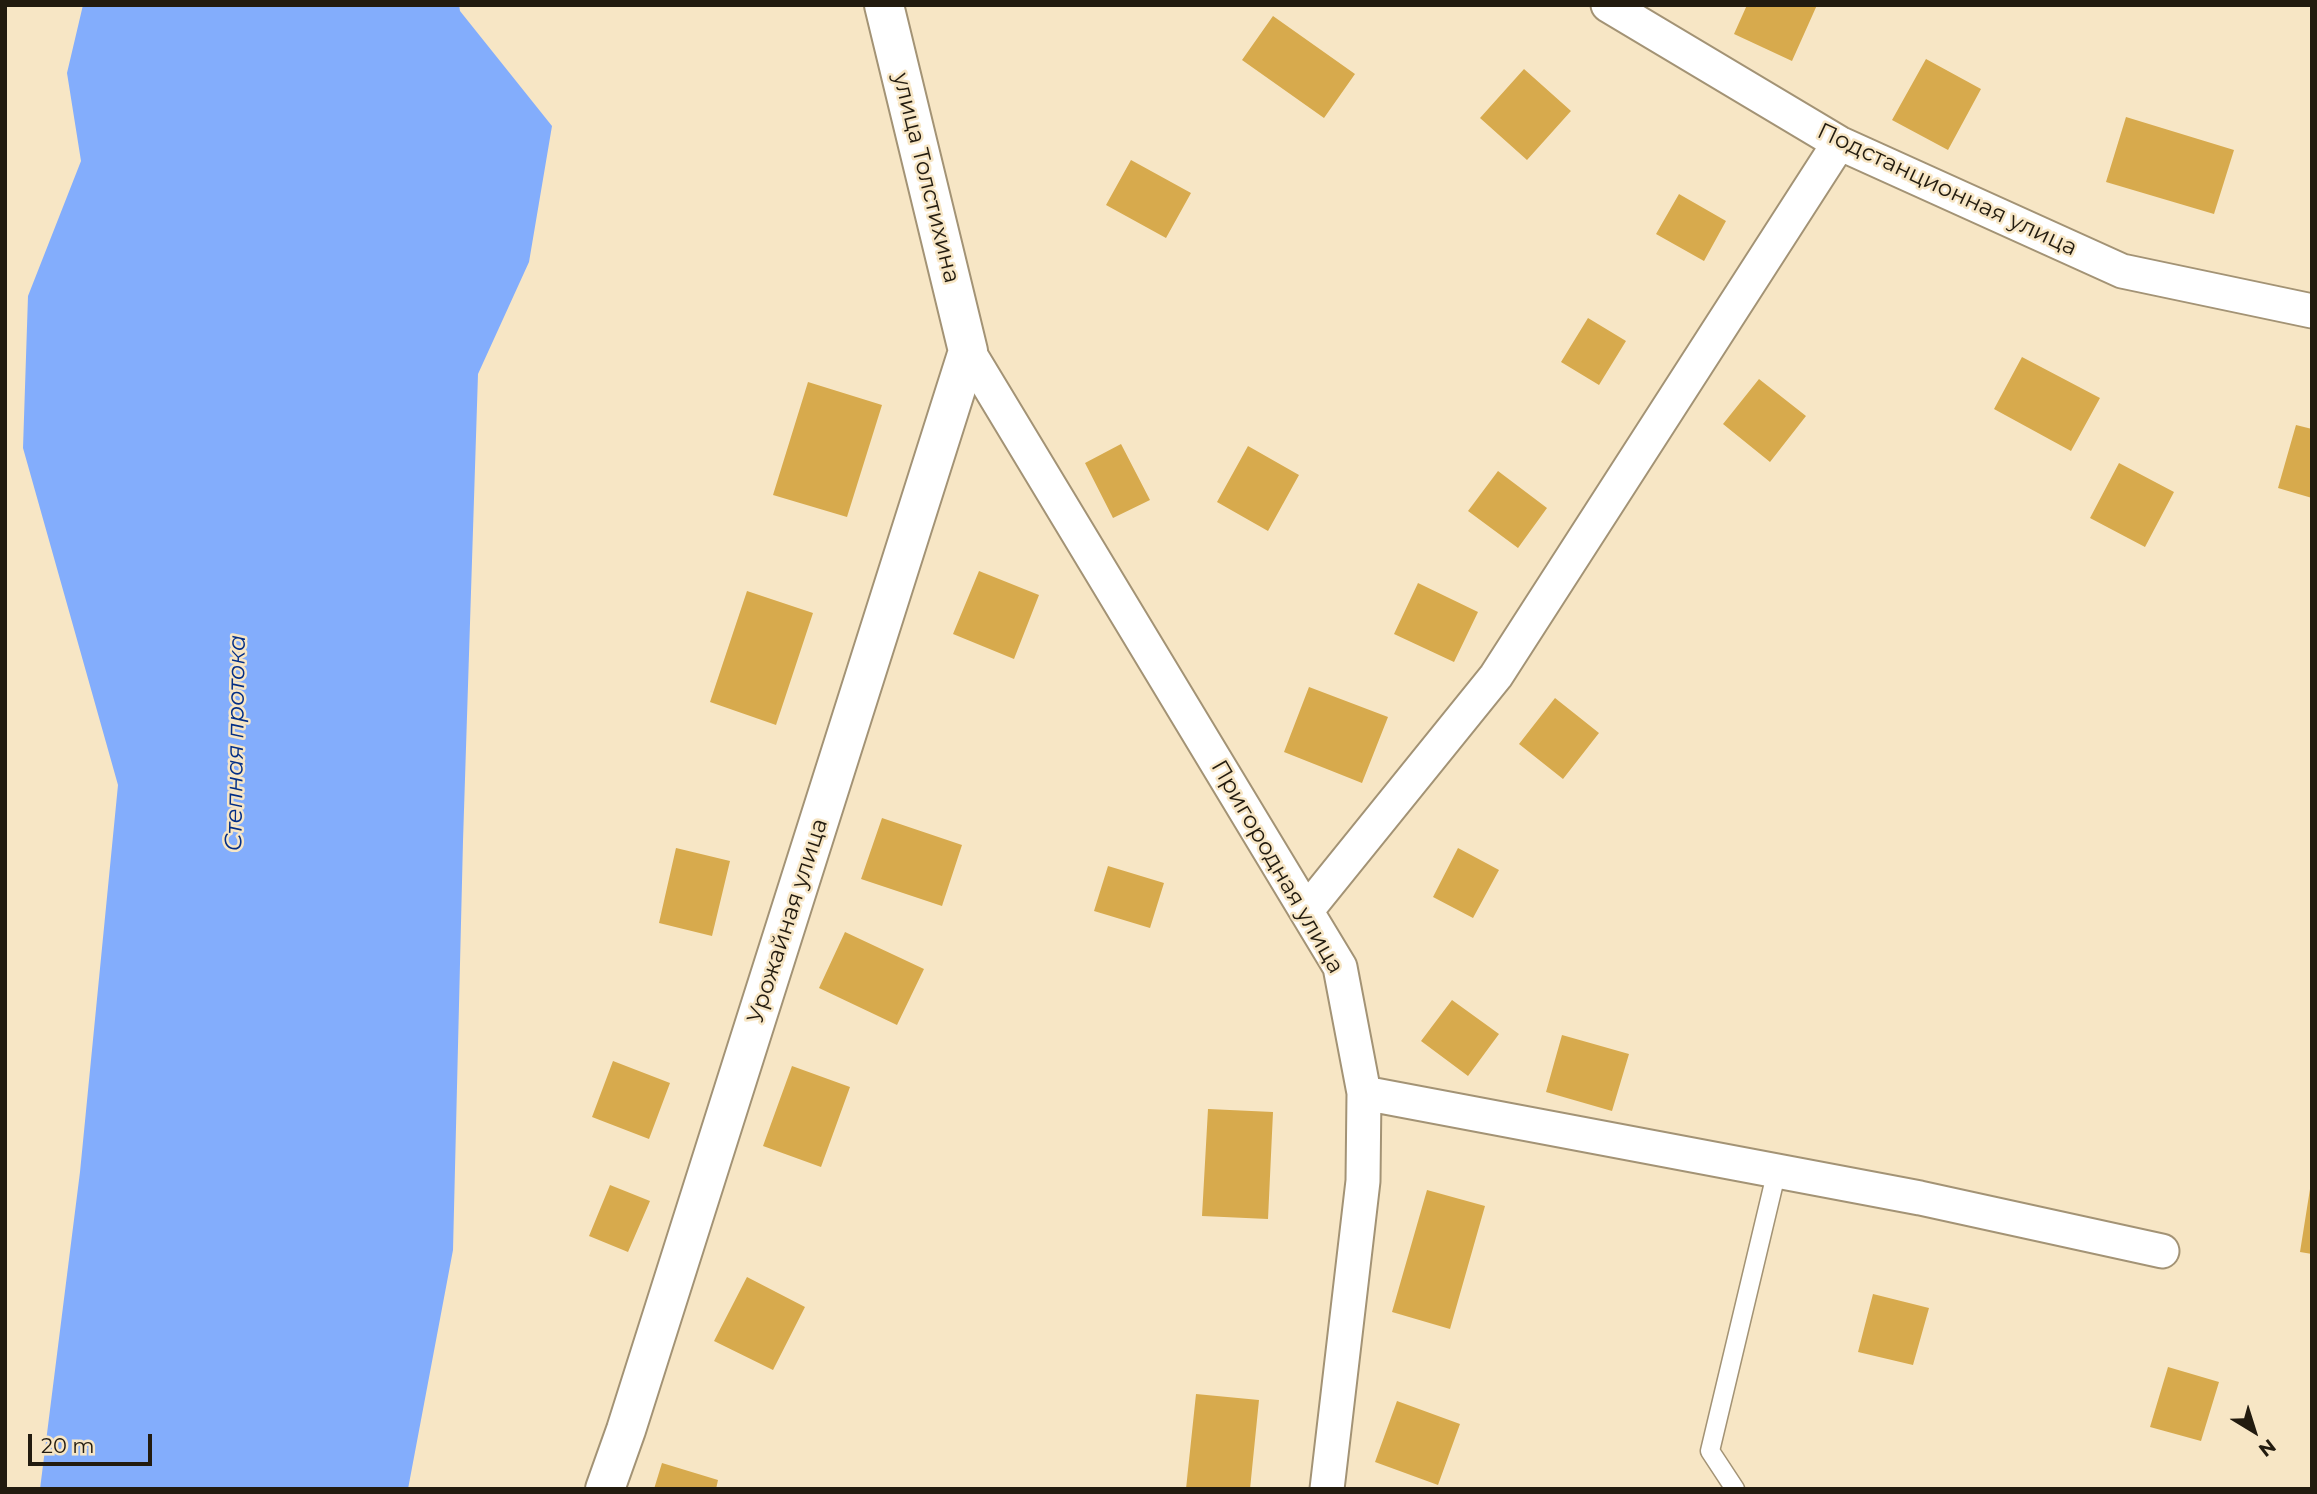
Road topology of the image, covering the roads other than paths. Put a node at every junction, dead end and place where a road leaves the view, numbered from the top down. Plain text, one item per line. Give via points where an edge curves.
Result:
1 (884, 5) edge
2 (1608, 5) edge
3 (1839, 143) junction
4 (2312, 311) edge
5 (968, 351) junction
6 (1307, 910) junction
7 (1364, 1093) junction
8 (1777, 1170) junction
9 (2162, 1251) dead end
10 (605, 1489) edge
11 (1327, 1489) edge
12 (1735, 1489) edge

1 - 5 street, улица Толстихина
2 - 3 street, Подстанционная улица
3 - 4 street, Подстанционная улица via 2122,271
3 - 6 street via 1496,676
5 - 6 street, Пригородная улица
5 - 10 street, Урожайная улица
6 - 7 street, Пригородная улица via 1340,967
7 - 8 street
7 - 11 street, Пригородная улица via 1363,1181
8 - 9 street
8 - 12 lane via 1710,1451

